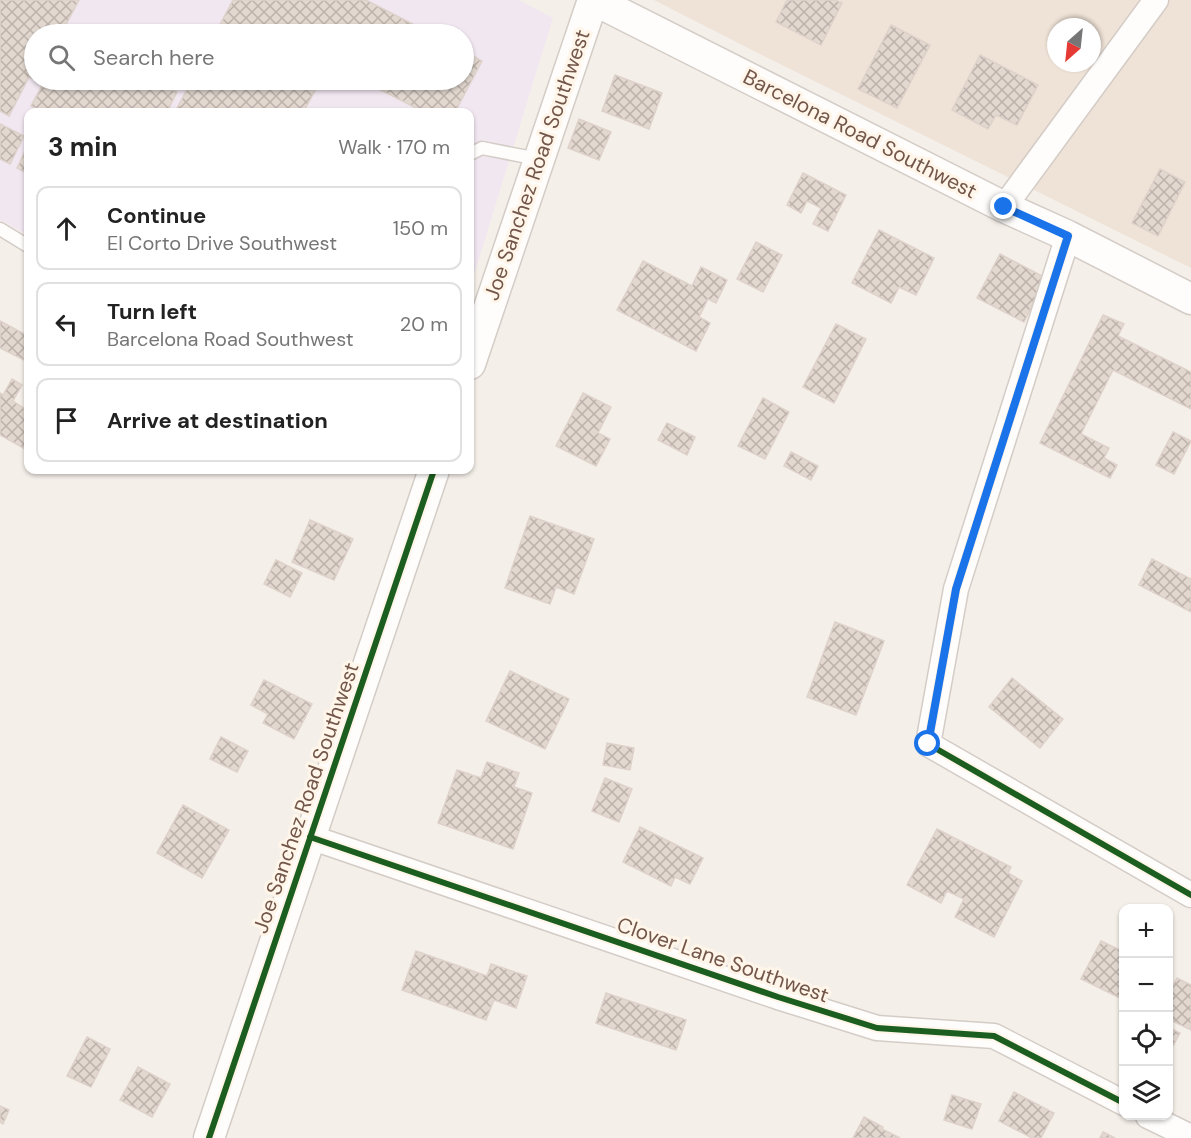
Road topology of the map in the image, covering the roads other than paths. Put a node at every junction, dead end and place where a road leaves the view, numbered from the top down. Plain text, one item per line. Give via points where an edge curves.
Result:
1 (594, 0) edge
2 (1156, 0) edge
3 (474, 152) edge
4 (539, 159) junction
5 (1004, 207) junction
6 (0, 228) edge
7 (1068, 236) junction
8 (24, 243) edge
9 (1191, 298) edge
10 (474, 352) edge
11 (433, 474) edge
12 (310, 837) junction
13 (1191, 895) edge
14 (1119, 1100) edge
15 (1156, 1120) edge
16 (1191, 1137) edge
17 (209, 1138) edge

1 - 4 street, Joe Sanchez Road Southwest
1 - 5 street, Barcelona Road Southwest
2 - 5 street
3 - 4 lane via 482,148
4 - 10 street, Joe Sanchez Road Southwest
5 - 7 street, Barcelona Road Southwest
6 - 8 lane
7 - 9 street, Barcelona Road Southwest
7 - 13 street via 956,589 928,744
11 - 12 street, Joe Sanchez Road Southwest
12 - 14 street, Clover Lane Southwest via 877,1028 994,1036
12 - 17 street, Joe Sanchez Road Southwest
15 - 16 street

